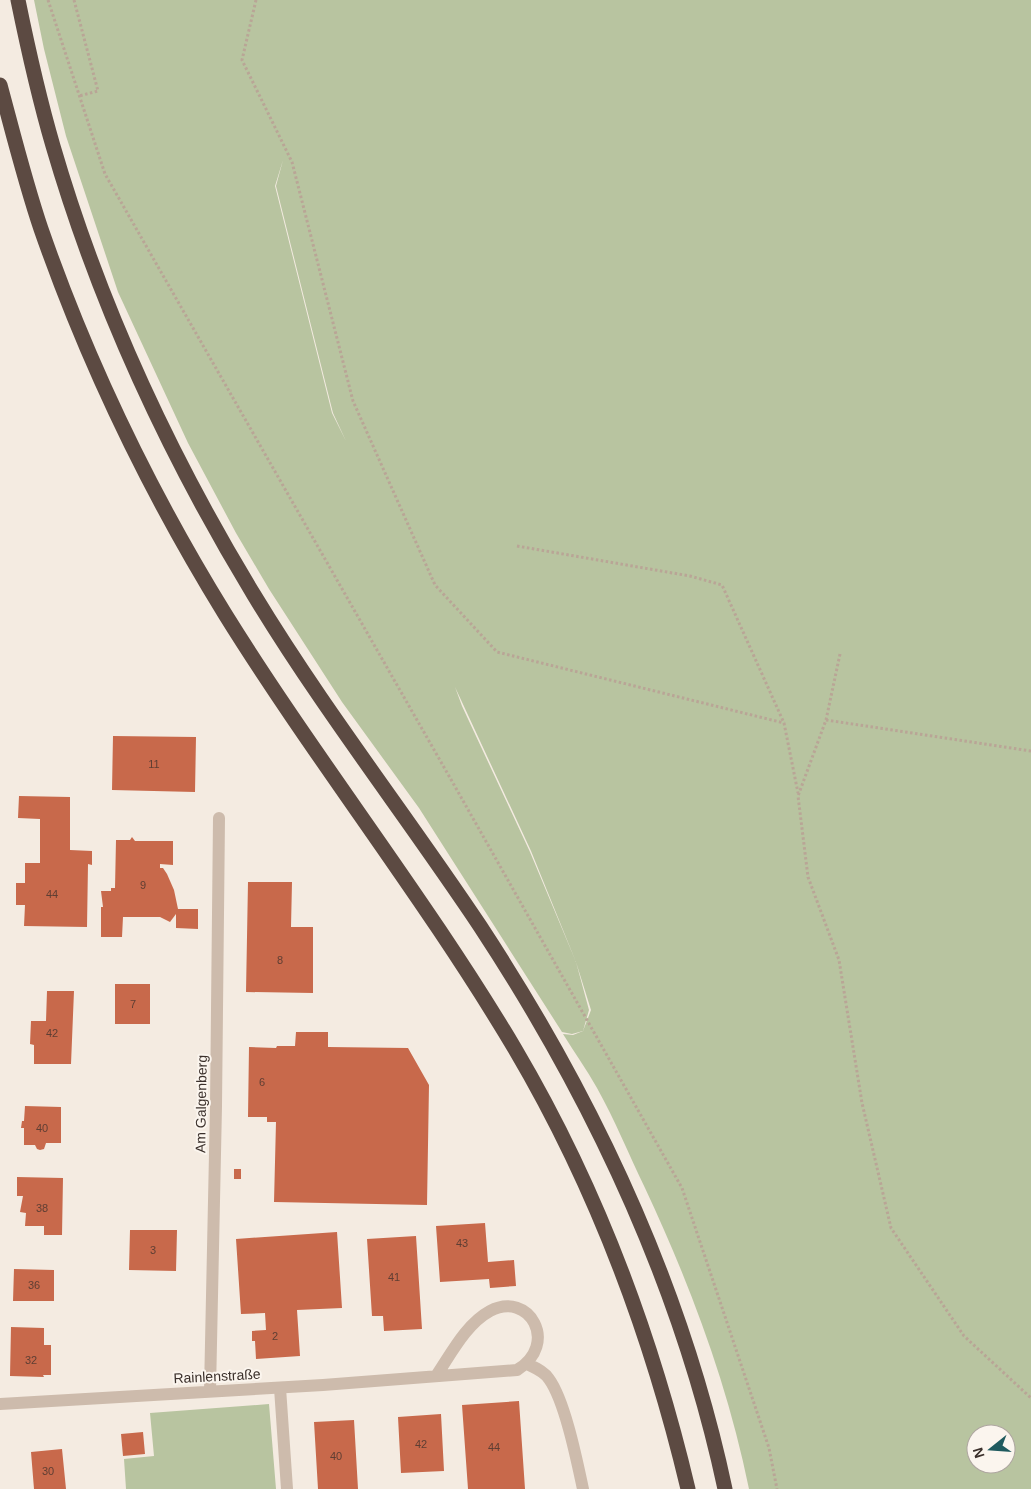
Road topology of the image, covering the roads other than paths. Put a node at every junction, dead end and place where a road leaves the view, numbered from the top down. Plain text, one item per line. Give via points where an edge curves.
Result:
1 (18, 0) edge
2 (0, 85) edge
3 (219, 818) dead end
4 (527, 1364) junction
5 (436, 1376) junction
6 (280, 1388) junction
7 (210, 1391) junction
8 (0, 1404) edge
9 (287, 1489) edge
10 (583, 1489) edge
11 (688, 1489) edge
12 (725, 1489) edge

1 - 12 highway via 53,147 82,236 132,362 197,496 255,597 479,926 550,1038 582,1097 664,1279 702,1395
2 - 11 highway via 41,229 70,305 120,420 164,508 261,670 484,999 578,1168 633,1298 657,1371
3 - 7 street, Am Galgenberg
4 - 5 street, Rainlenstraße via 517,1370
4 - 5 street via 536,1351 539,1337 536,1325 518,1308 505,1306 478,1320
4 - 10 street via 549,1378 559,1399
5 - 6 street, Rainlenstraße
6 - 7 street, Rainlenstraße
6 - 9 street
7 - 8 street, Rainlenstraße

